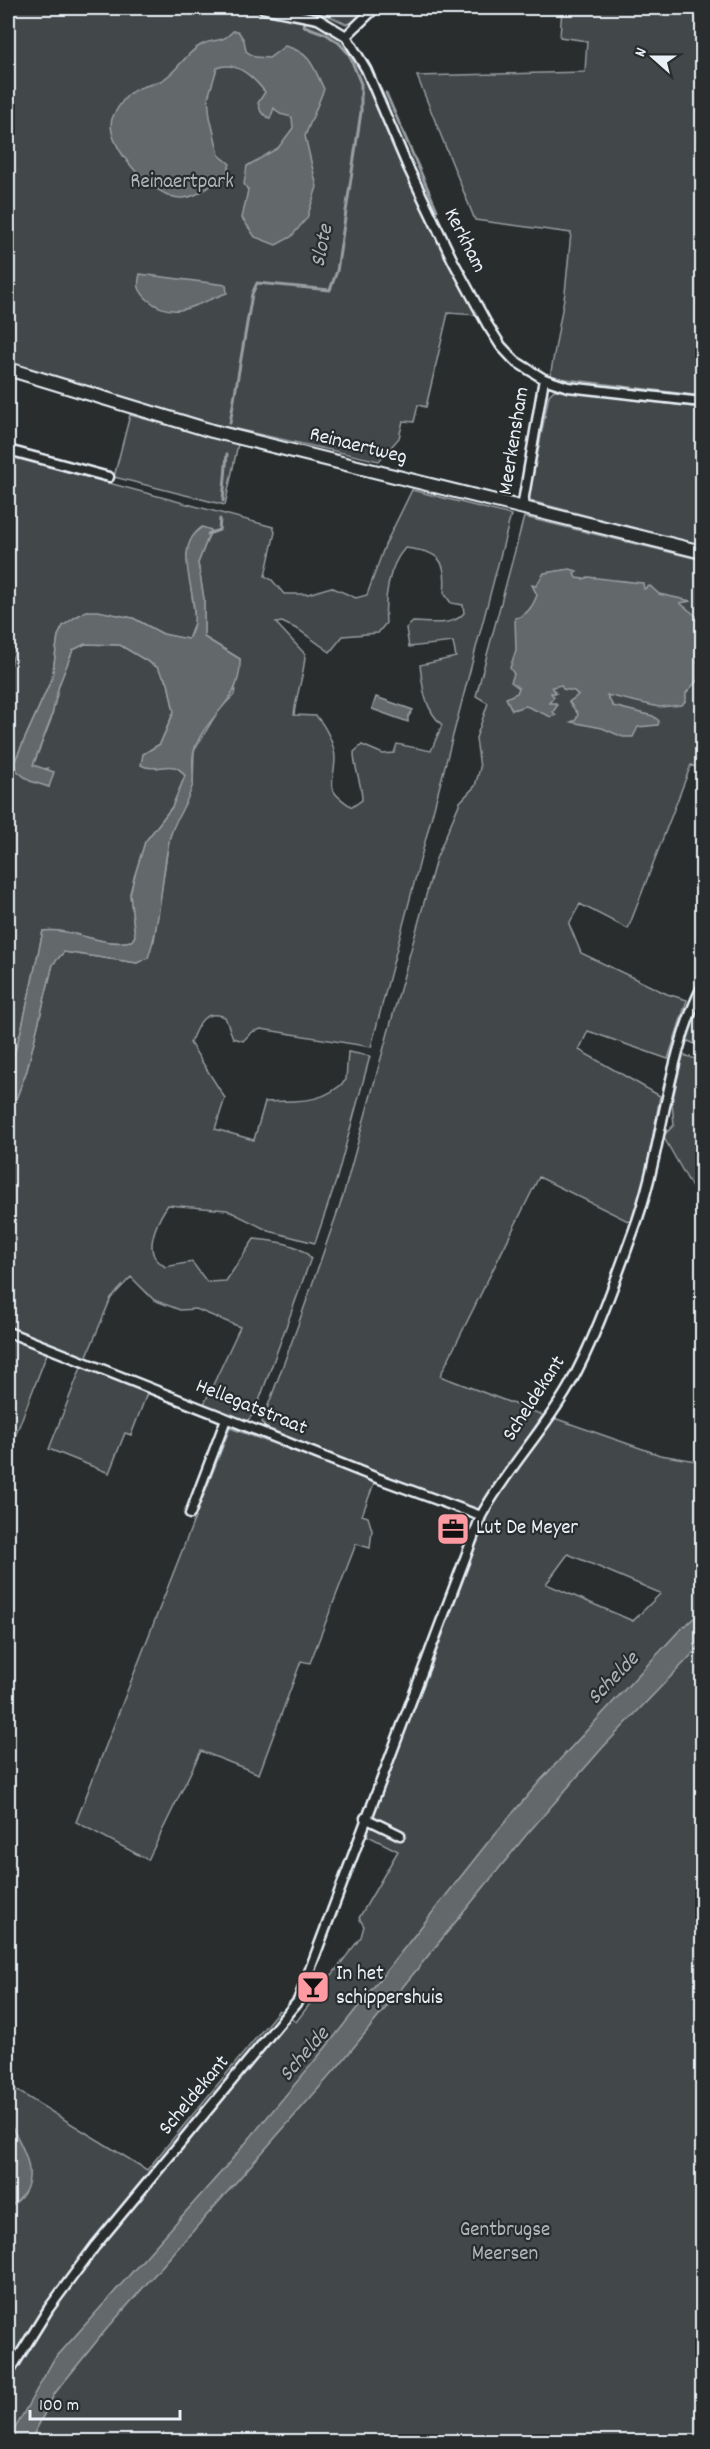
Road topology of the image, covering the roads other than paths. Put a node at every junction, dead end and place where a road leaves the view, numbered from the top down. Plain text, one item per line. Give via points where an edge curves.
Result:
1 (262, 8) edge
2 (375, 8) edge
3 (346, 36) junction
4 (8, 369) edge
5 (544, 379) junction
6 (702, 402) edge
7 (8, 450) edge
8 (109, 477) dead end
9 (522, 508) junction
10 (702, 552) edge
11 (702, 987) edge
12 (8, 1332) edge
13 (226, 1419) junction
14 (190, 1514) dead end
15 (481, 1516) junction
16 (364, 1818) junction
17 (400, 1835) dead end
18 (8, 2374) edge

1 - 3 street, Kerkham via 318,19
2 - 3 street
3 - 5 street, Kerkham via 366,69 407,165 487,324 515,361
4 - 9 main road, Reinaertweg via 212,431
5 - 6 street, Kerkham via 568,387
5 - 9 street, Meerkensham
7 - 8 street
9 - 10 main road, Reinaertweg
11 - 15 street, Scheldekant via 681,1045 639,1214 584,1357
12 - 13 street, Hellegatstraat
13 - 14 street
13 - 15 street, Hellegatstraat
15 - 16 street, Scheldekant
16 - 17 street
16 - 18 street, Scheldekant via 298,2001 94,2246

